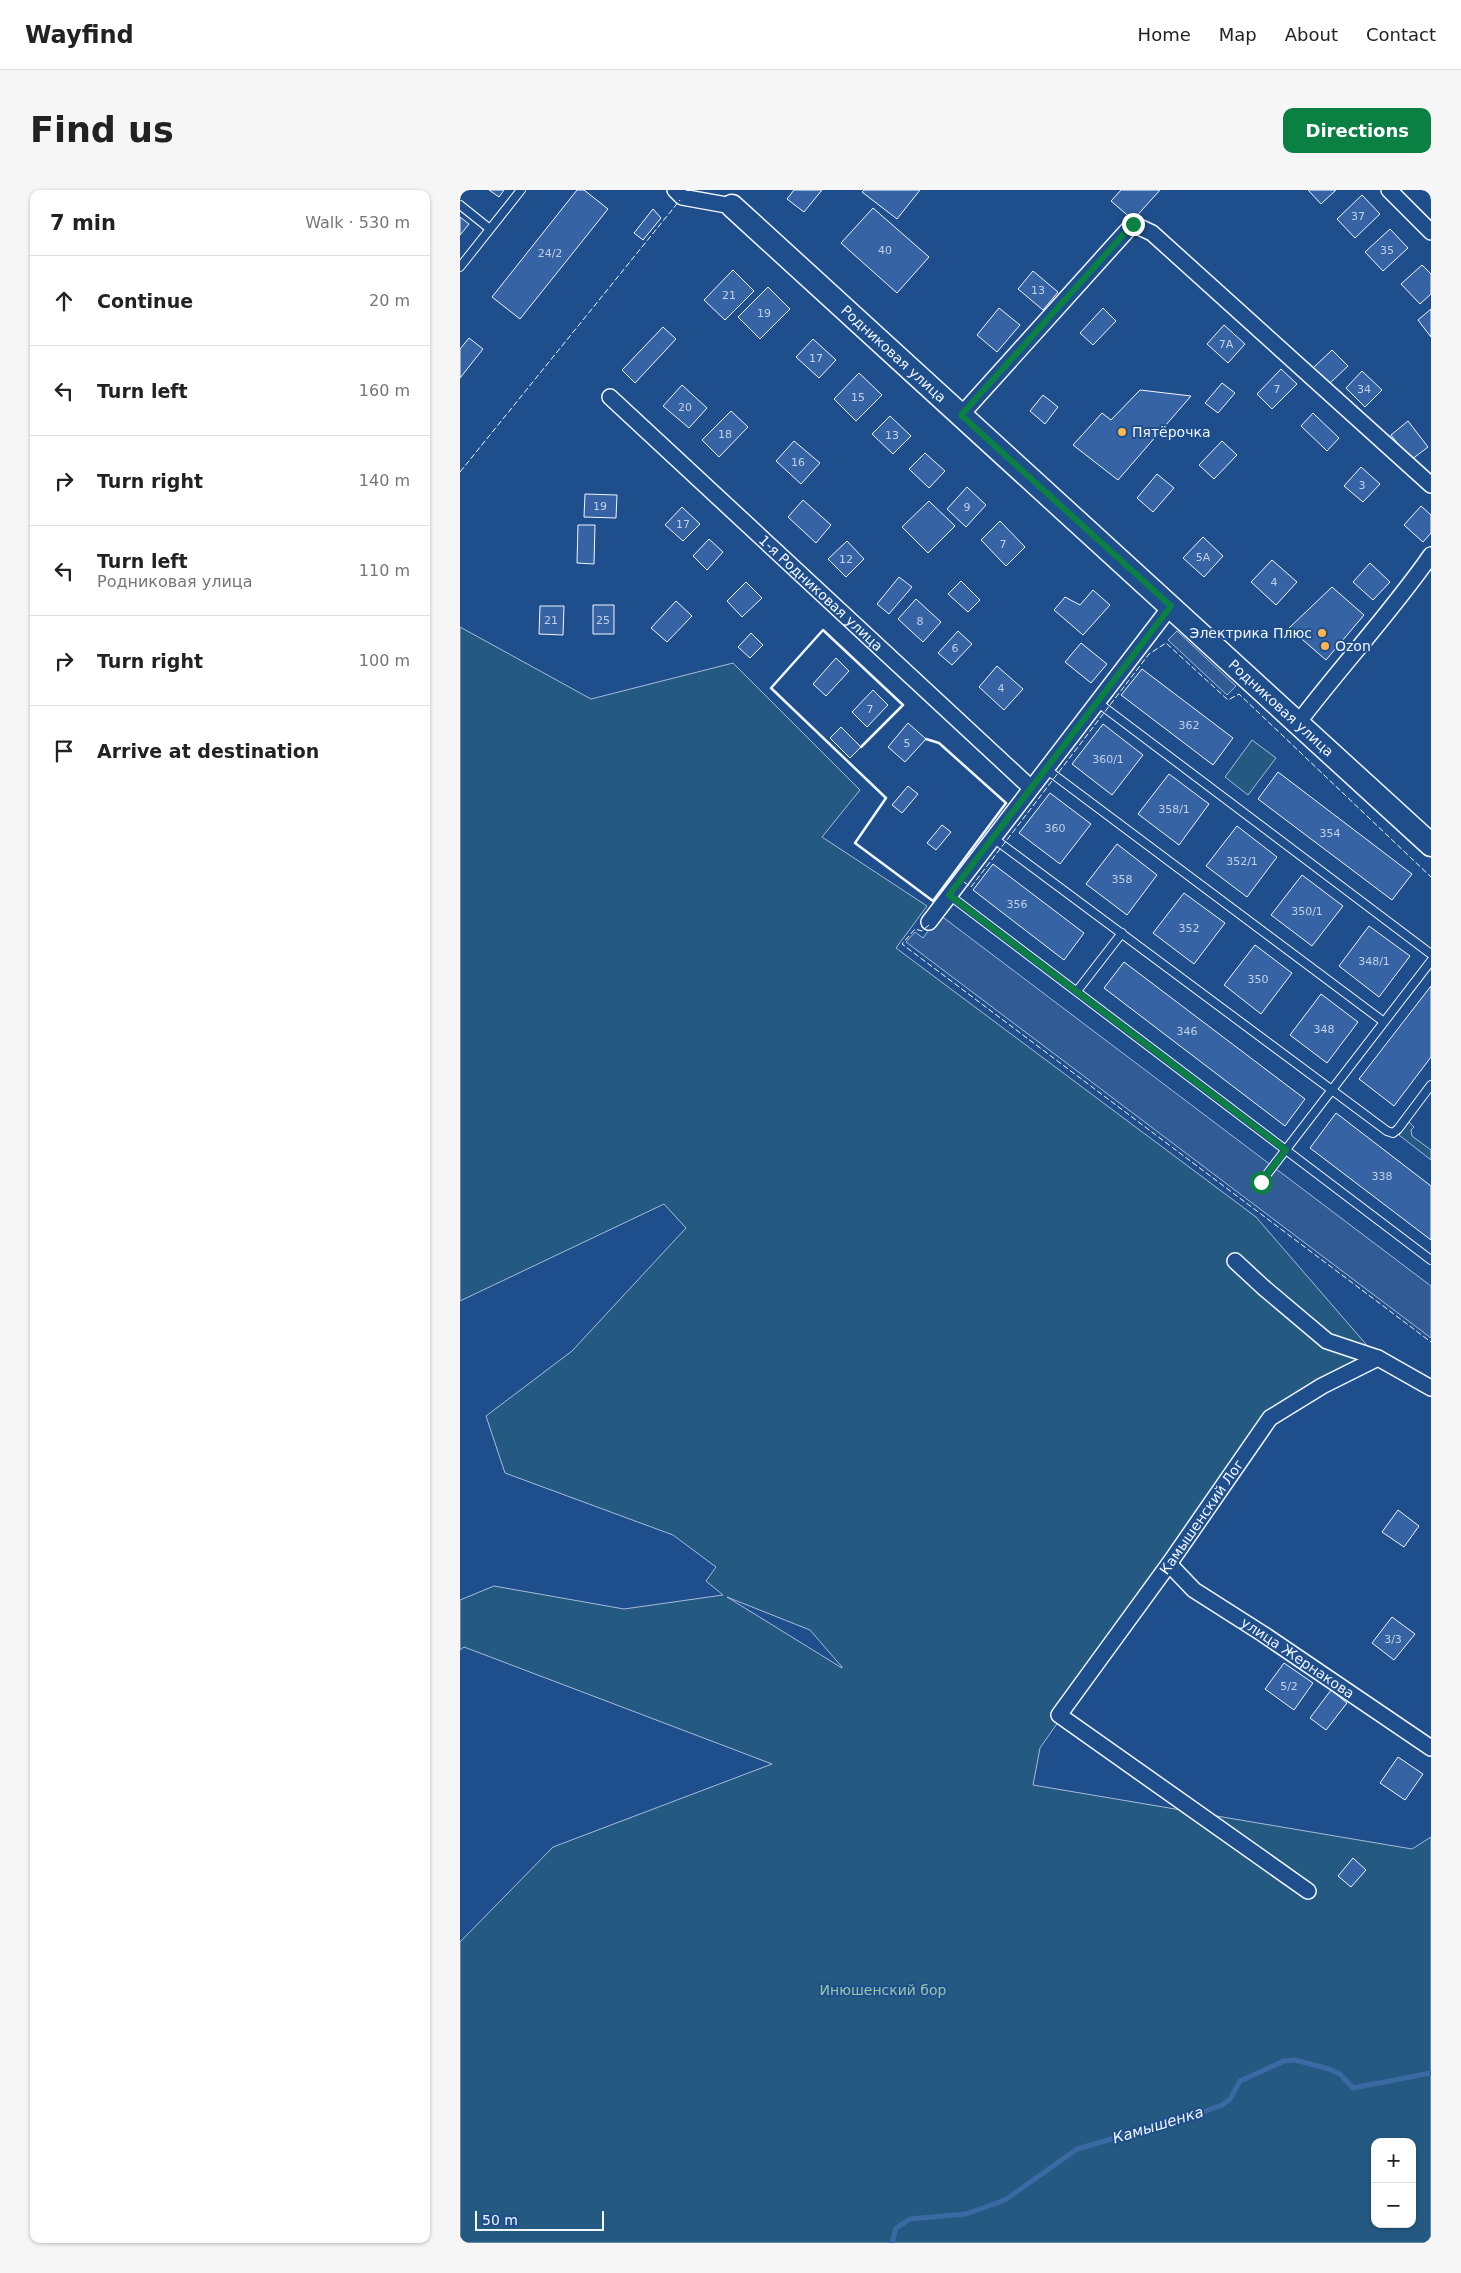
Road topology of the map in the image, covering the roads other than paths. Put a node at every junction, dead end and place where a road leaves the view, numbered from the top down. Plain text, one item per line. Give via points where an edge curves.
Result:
1 (521, 190) edge
2 (675, 190) edge
3 (1389, 190) edge
4 (460, 205) edge
5 (732, 206) joint
6 (490, 229) junction
7 (1431, 232) edge
8 (460, 267) edge
9 (610, 397) dead end
10 (961, 415) junction
11 (1431, 485) edge
12 (1431, 555) edge
13 (1426, 574) edge
14 (1171, 606) junction
15 (1097, 702) junction
16 (1298, 723) junction
17 (1046, 769) junction
18 (1031, 788) junction
19 (994, 838) junction
20 (1431, 845) edge
21 (949, 895) junction
22 (930, 923) dead end
23 (1122, 933) junction
24 (1431, 954) edge
25 (1431, 961) edge
26 (1077, 991) junction
27 (1384, 1022) junction
28 (1431, 1085) edge
29 (1332, 1090) junction
30 (1286, 1150) junction
31 (1261, 1182) dead end
32 (1431, 1260) edge
33 (1235, 1261) dead end
34 (1378, 1358) junction
35 (1431, 1388) edge
36 (1169, 1564) junction
37 (1431, 1748) edge
38 (1308, 1892) dead end

1 - 6 lane
2 - 5 street, Родниковая улица via 682,197
3 - 7 street
4 - 6 lane
5 - 10 street, Родниковая улица
6 - 8 lane
9 - 18 street, 1-я Родниковая улица
10 - 11 street via 1133,224 1152,232
10 - 14 street, Родниковая улица
12 - 13 street
13 - 16 street via 1327,684
14 - 15 street
14 - 16 street, Родниковая улица
15 - 17 street
15 - 24 lane
16 - 20 street, Родниковая улица
17 - 18 street
17 - 27 lane
18 - 19 street
19 - 21 street
19 - 23 lane
21 - 22 street
21 - 26 lane
23 - 26 lane
23 - 29 lane
25 - 27 lane
26 - 30 lane
27 - 29 lane
28 - 29 lane via 1393,1133
29 - 30 lane
30 - 31 lane
30 - 32 lane
33 - 34 street via 1328,1341
34 - 35 street
34 - 36 street, Камышенский Лог via 1322,1386 1270,1418
36 - 37 street, улица Жернакова via 1194,1590
36 - 38 street, Камышенский Лог via 1059,1715

